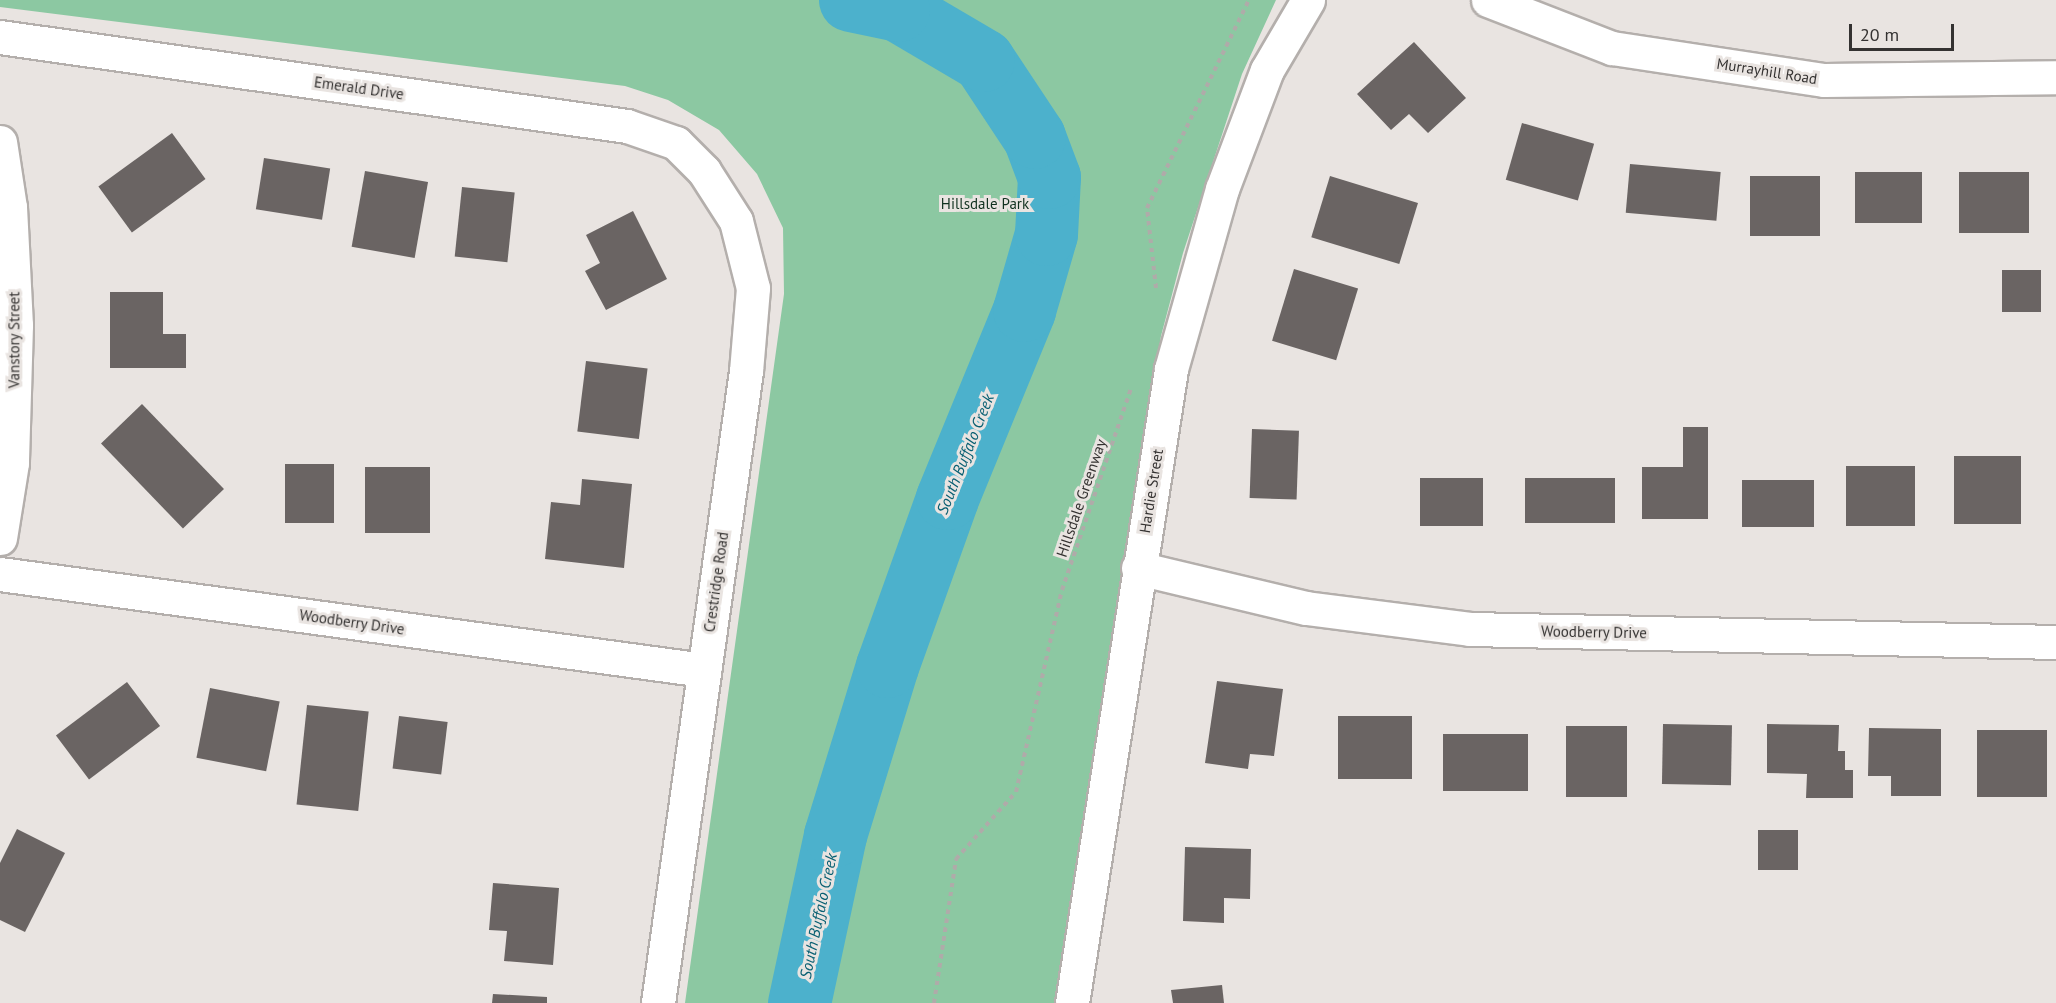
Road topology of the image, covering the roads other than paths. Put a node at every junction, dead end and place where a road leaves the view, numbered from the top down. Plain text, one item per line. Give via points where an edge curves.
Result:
1 (1308, 0) edge
2 (1488, 0) edge
3 (0, 37) edge
4 (2056, 77) edge
5 (0, 142) edge
6 (704, 171) joint
7 (0, 538) edge
8 (1138, 568) junction
9 (0, 574) edge
10 (2056, 642) edge
11 (704, 670) junction
12 (657, 1003) edge
13 (1072, 1003) edge

1 - 8 street, Hardie Street via 1267,70 1222,189 1171,369
2 - 4 street, Murrayhill Road via 1611,48 1824,80
3 - 6 street, Emerald Drive via 627,126 676,143
5 - 7 street, Vanstory Street via 10,207 16,325 12,463
6 - 11 street, Crestridge Road via 736,221 753,288 746,371
8 - 10 street, Woodberry Drive via 1306,608 1470,629
8 - 13 street, Hardie Street
9 - 11 street, Woodberry Drive
11 - 12 street, Crestridge Road

